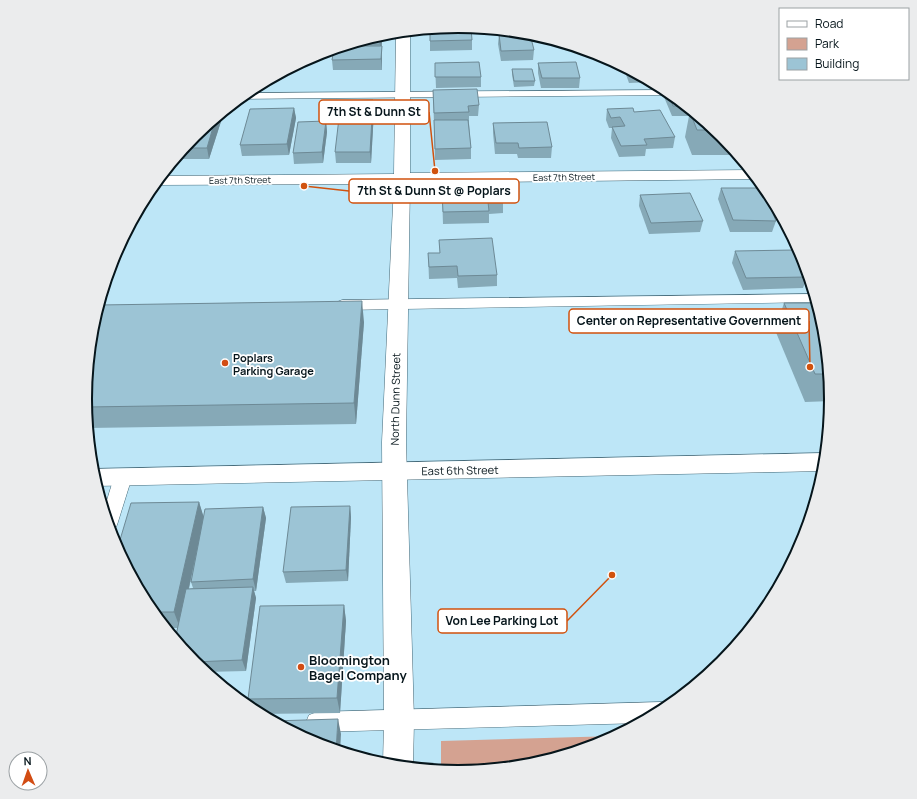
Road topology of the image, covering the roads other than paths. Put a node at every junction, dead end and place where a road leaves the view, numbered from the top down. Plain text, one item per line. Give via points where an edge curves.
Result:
1 (403, 37) edge
2 (659, 93) edge
3 (254, 96) edge
4 (402, 96) junction
5 (748, 175) edge
6 (402, 178) junction
7 (165, 181) edge
8 (811, 298) edge
9 (397, 304) junction
10 (325, 305) edge
11 (819, 462) edge
12 (395, 471) junction
13 (123, 476) junction
14 (100, 477) edge
15 (111, 516) edge
16 (649, 712) edge
17 (399, 720) junction
18 (298, 723) edge
19 (398, 761) edge

1 - 4 street, North Dunn Street
2 - 4 lane
3 - 4 lane
4 - 6 street, North Dunn Street
5 - 6 street, East 7th Street
6 - 7 street, East 7th Street
6 - 9 street, North Dunn Street
8 - 9 lane
9 - 10 lane
9 - 12 street, North Dunn Street
11 - 12 street, East 6th Street
12 - 13 street, East 6th Street
12 - 17 street, North Dunn Street
13 - 14 street, East 6th Street
13 - 15 lane
16 - 17 lane
17 - 18 lane
17 - 19 street, North Dunn Street

